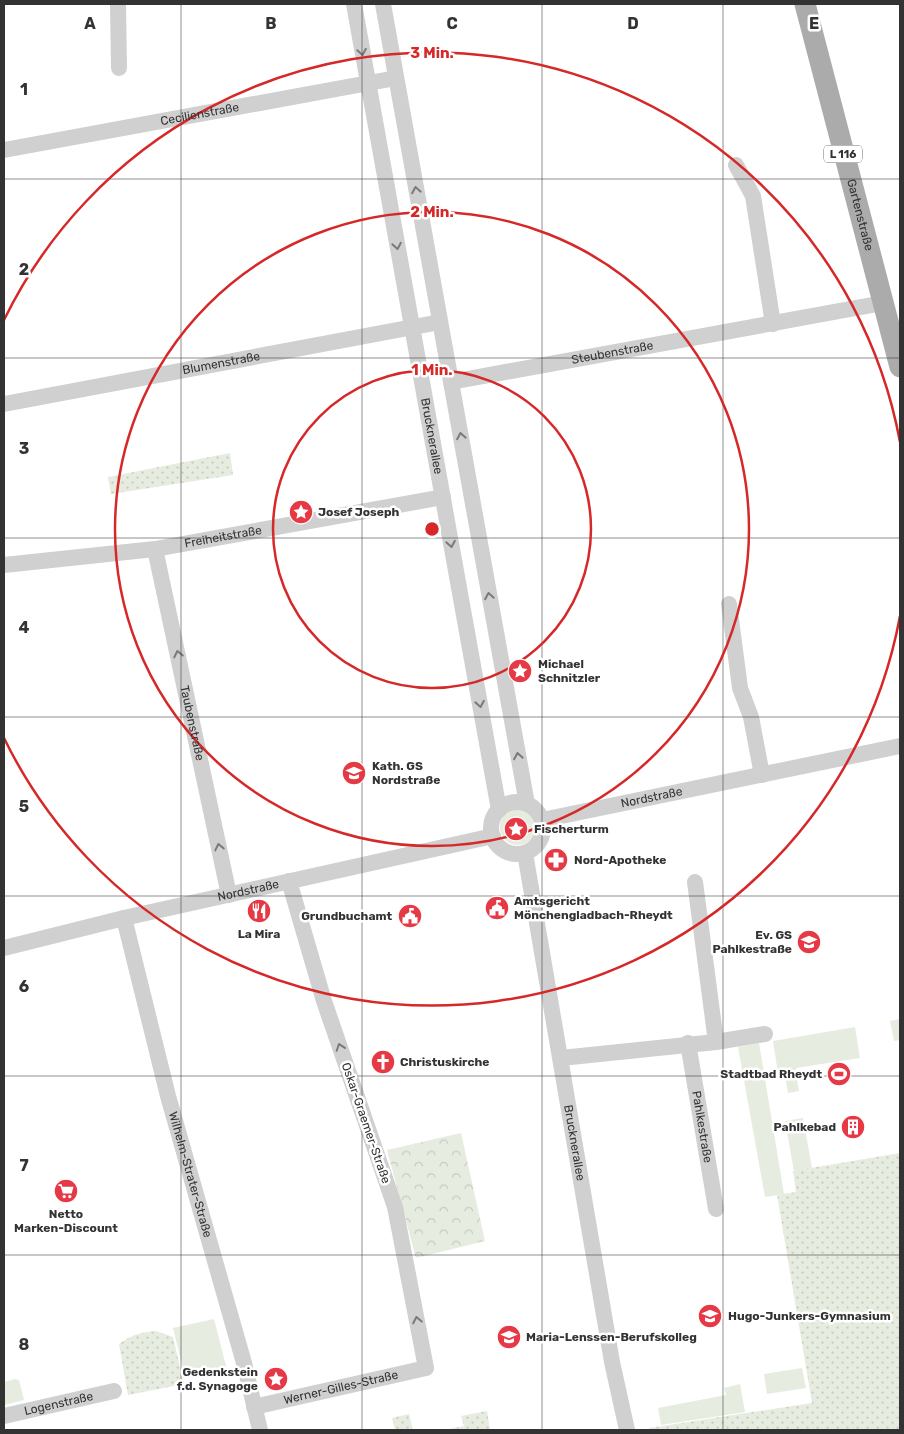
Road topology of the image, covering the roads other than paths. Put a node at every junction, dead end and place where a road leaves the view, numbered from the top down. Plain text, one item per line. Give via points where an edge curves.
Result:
1 (118, 4) edge
2 (354, 4) edge
3 (383, 4) edge
4 (805, 4) edge
5 (817, 4) edge
6 (119, 68) dead end
7 (396, 78) junction
8 (368, 82) junction
9 (4, 150) edge
10 (736, 165) dead end
11 (883, 303) junction
12 (440, 322) junction
13 (773, 324) junction
14 (900, 324) edge
15 (412, 327) junction
16 (900, 367) edge
17 (451, 382) junction
18 (4, 404) edge
19 (442, 497) junction
20 (155, 549) junction
21 (4, 566) edge
22 (728, 604) dead end
23 (900, 746) edge
24 (762, 774) junction
25 (527, 804) junction
26 (499, 810) junction
27 (542, 820) junction
28 (493, 836) junction
29 (525, 853) junction
30 (289, 881) junction
31 (695, 882) dead end
32 (229, 895) junction
33 (124, 918) junction
34 (4, 948) edge
35 (765, 1034) dead end
36 (716, 1042) junction
37 (688, 1043) junction
38 (561, 1058) junction
39 (716, 1209) dead end
40 (426, 1368) joint
41 (114, 1391) dead end
42 (254, 1407) junction
43 (4, 1416) edge
44 (260, 1430) edge
45 (627, 1430) edge

1 - 6 street
2 -> 8 street, Brucknerallee
3 - 7 street
4 - 11 main road, Gartenstraße / L 116
5 - 14 main road, Gartenstraße / L 116
7 - 8 street, Cecilienstraße
12 -> 7 street
8 - 9 street, Cecilienstraße
8 -> 15 street, Brucknerallee
10 - 13 street via 753,196
11 - 13 street, Steubenstraße
11 - 16 main road, Gartenstraße / L 116
12 - 15 street, Blumenstraße
12 - 17 street
13 - 17 street, Steubenstraße
15 - 18 street, Blumenstraße
15 - 19 street, Brucknerallee
25 -> 17 street
19 - 20 street, Freiheitstraße
19 -> 26 street, Brucknerallee
20 - 21 street, Freiheitstraße
32 -> 20 street, Taubenstraße
22 - 24 street via 740,688 751,717
23 - 24 street, Nordstraße
24 - 27 street, Nordstraße
25 - 26 street via 511,803
25 - 27 street via 539,813
26 - 28 street via 492,821
27 - 29 street via 542,836 533,849
28 - 29 street via 501,849 508,853
28 - 30 street, Nordstraße
29 - 38 street, Brucknerallee
30 - 32 street, Nordstraße
40 -> 30 street, Oskar-Graemer-Straße via 395,1207 324,1002
31 - 36 street
32 - 33 street, Nordstraße
33 - 34 street, Nordstraße
33 - 42 street, Wilhelm-Strater-Straße via 168,1096
35 - 36 street
36 - 37 street
37 - 38 street
37 - 39 street, Pahlkestraße
38 - 45 street, Brucknerallee via 612,1362
40 - 42 street, Werner-Gilles-Straße
41 - 43 street, Logenstraße
42 - 44 street, Wilhelm-Strater-Straße

